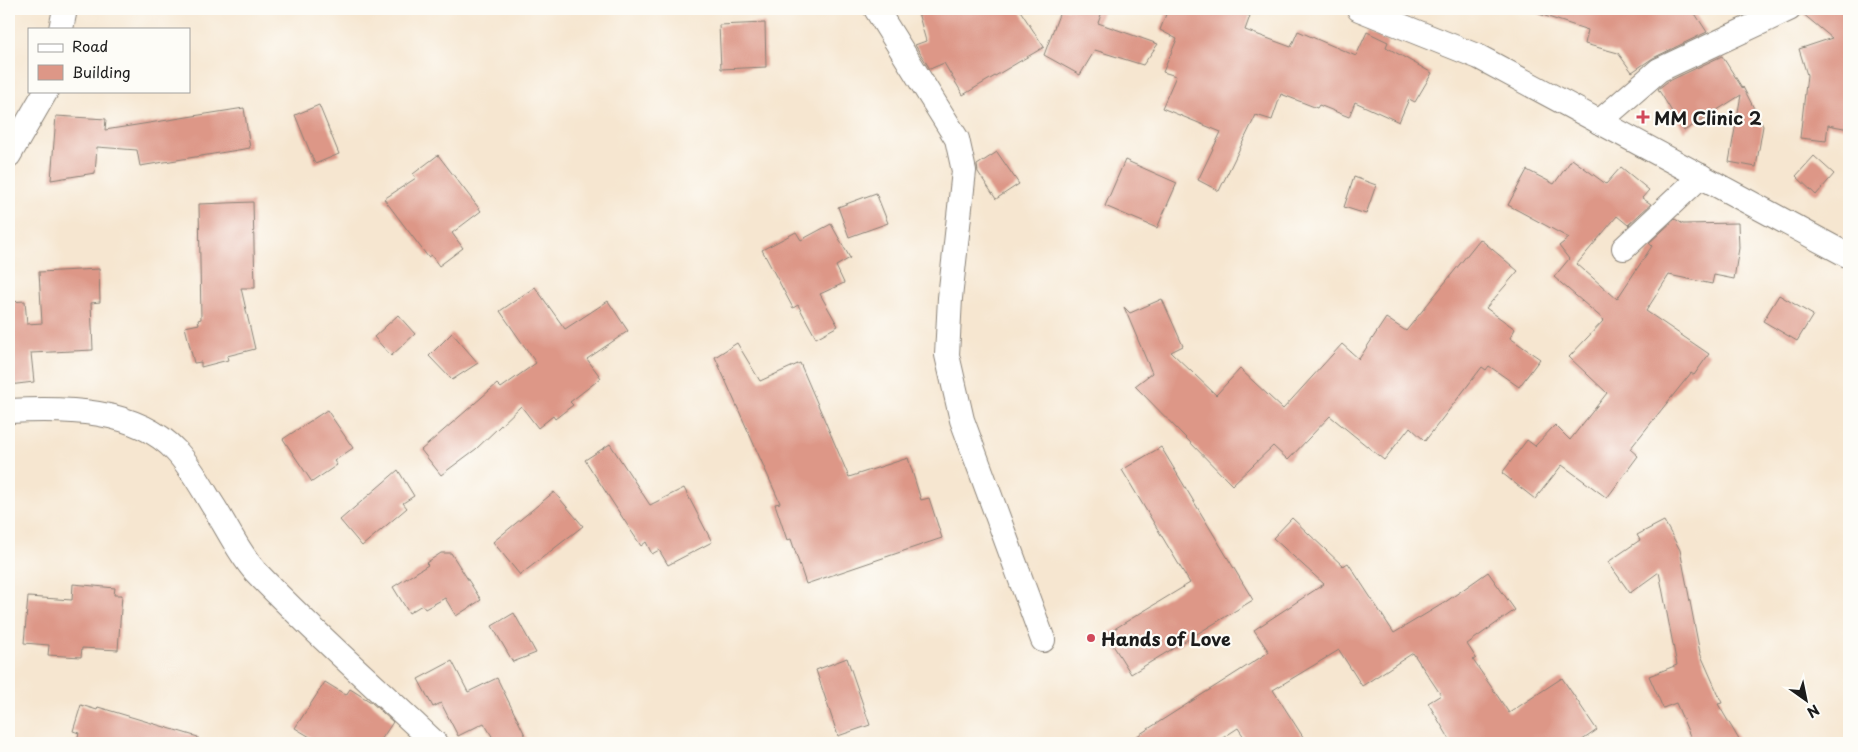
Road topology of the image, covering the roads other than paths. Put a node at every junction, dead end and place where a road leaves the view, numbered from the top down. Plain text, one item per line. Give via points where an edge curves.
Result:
1 (65, 9) edge
2 (876, 9) edge
3 (1359, 9) edge
4 (1789, 9) edge
5 (61, 28) edge
6 (45, 92) edge
7 (1599, 122) junction
8 (9, 155) edge
9 (1702, 176) junction
10 (1624, 248) dead end
11 (1849, 256) edge
12 (9, 411) edge
13 (1043, 640) dead end
14 (435, 743) edge

1 - 5 street
2 - 13 street via 957,139 964,172 947,355 962,420
3 - 7 street via 1479,57
4 - 7 street via 1659,70
6 - 8 street
7 - 9 street
9 - 10 street
9 - 11 street
12 - 14 street via 83,412 116,418 144,427 176,450 253,568 326,643

